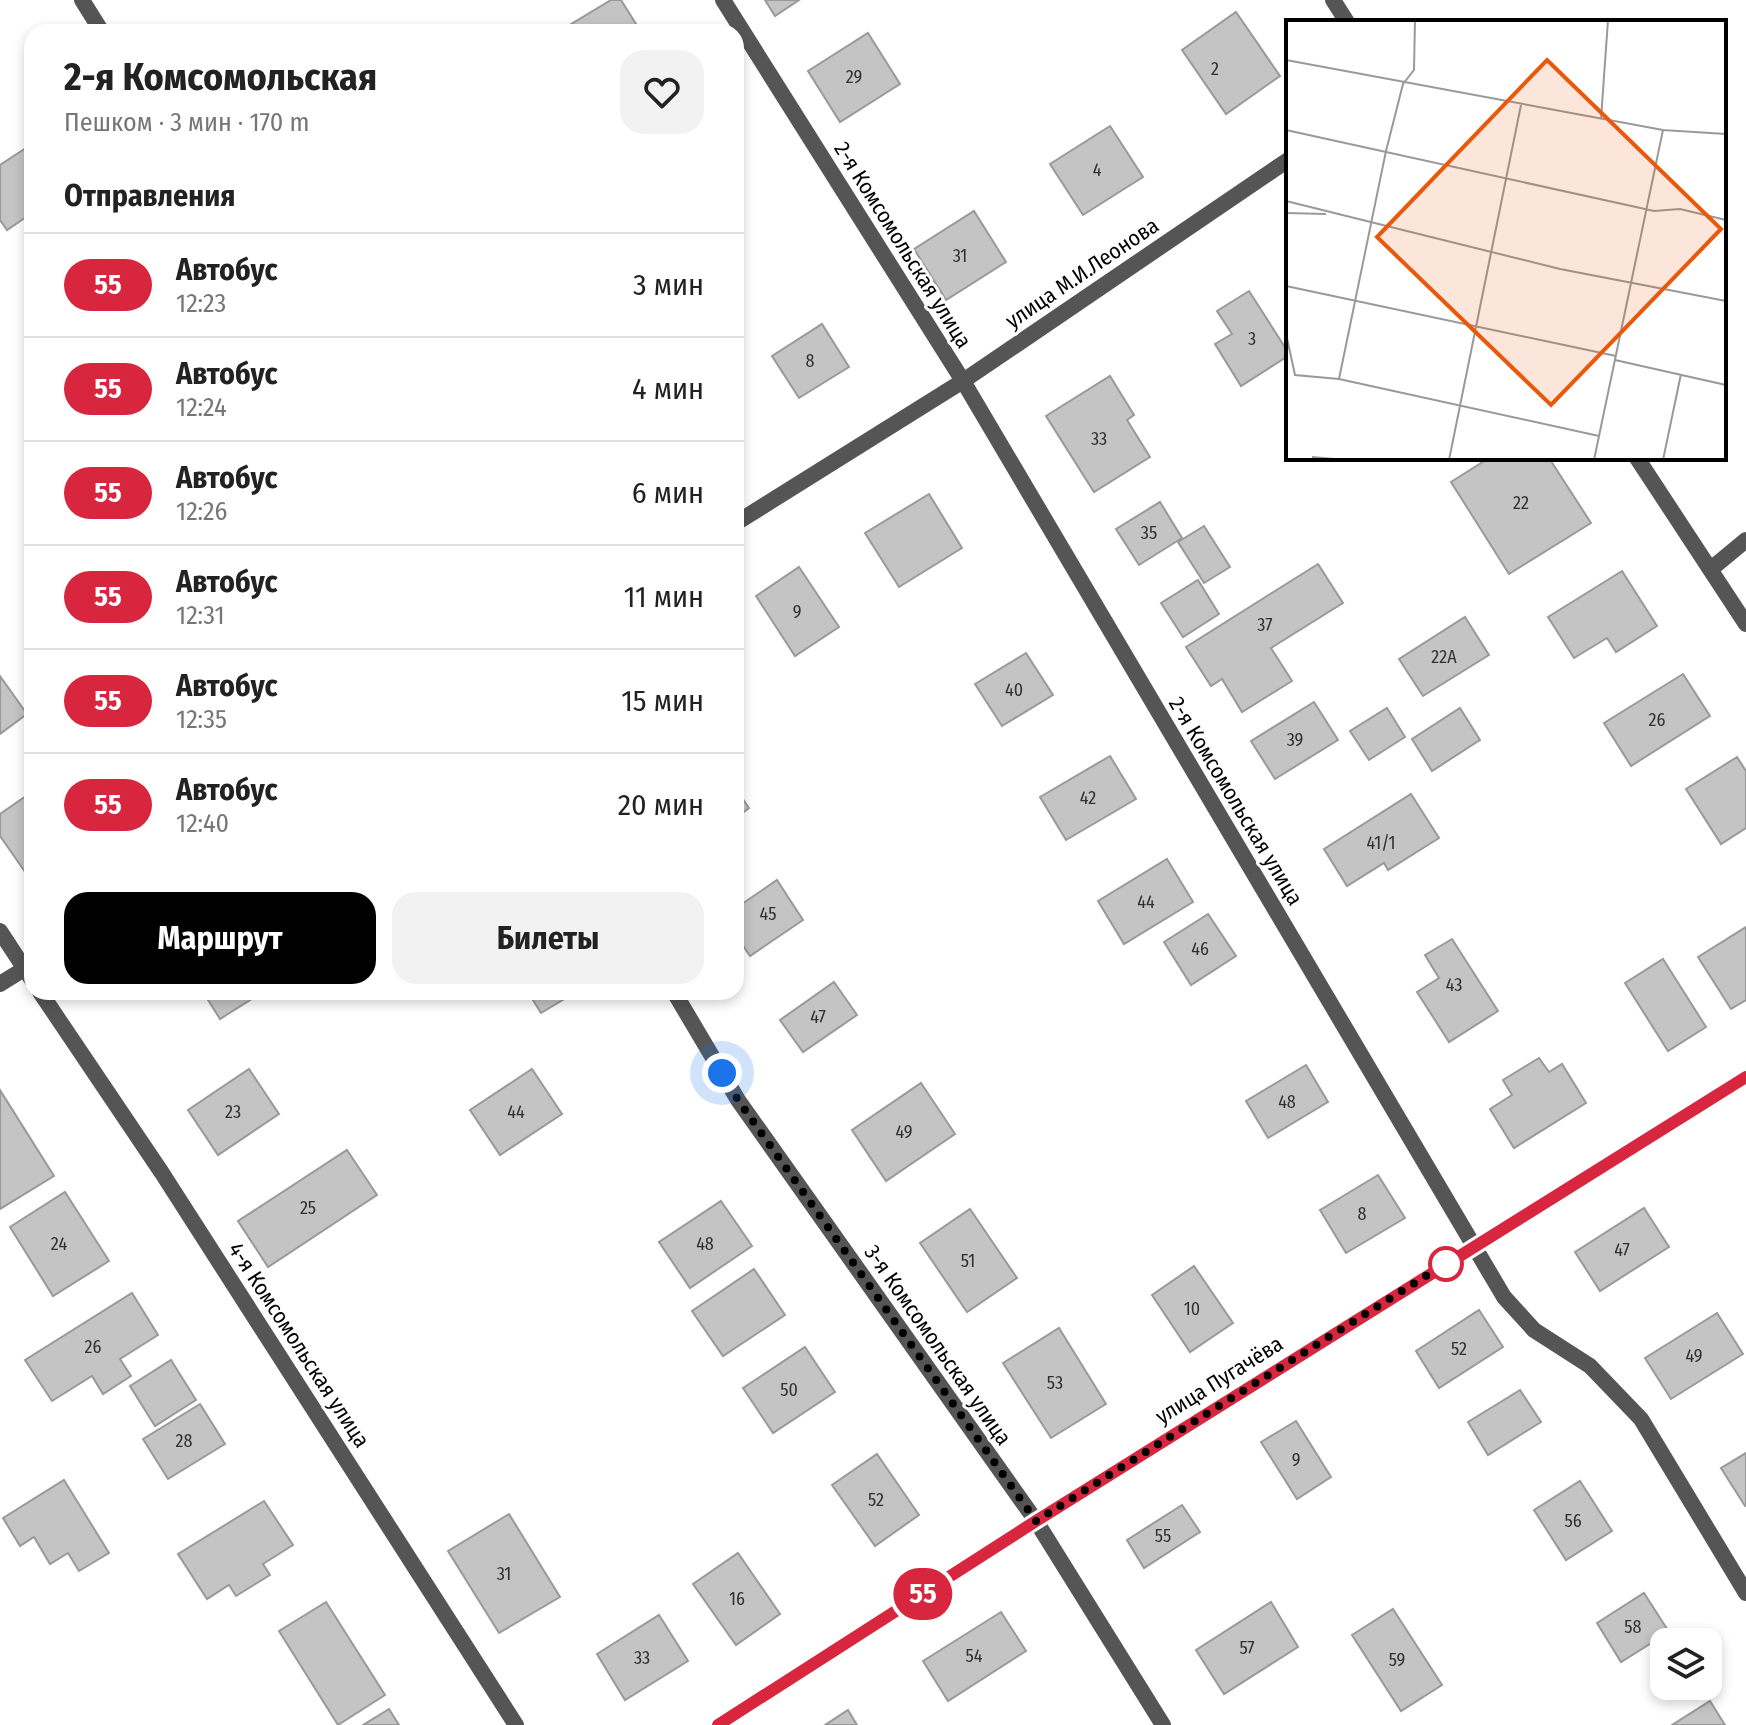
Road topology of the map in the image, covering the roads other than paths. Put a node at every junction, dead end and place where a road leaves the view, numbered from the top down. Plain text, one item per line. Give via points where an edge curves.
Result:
1 (82, 0) edge
2 (723, 0) edge
3 (1333, 0) edge
4 (1346, 20) edge
5 (97, 24) edge
6 (738, 24) edge
7 (744, 33) edge
8 (1286, 161) edge
9 (963, 381) junction
10 (1638, 460) edge
11 (744, 518) edge
12 (1746, 540) edge
13 (1711, 569) junction
14 (1746, 624) edge
15 (0, 931) edge
16 (24, 963) edge
17 (24, 974) edge
18 (0, 984) edge
19 (45, 1000) edge
20 (679, 1000) edge
21 (1746, 1077) edge
22 (1474, 1246) junction
23 (1036, 1521) junction
24 (1746, 1593) edge
25 (516, 1725) edge
26 (718, 1725) edge
27 (1163, 1725) edge

1 - 5 street
2 - 6 street, 2-я Комсомольская улица
3 - 4 street
7 - 9 street, 2-я Комсомольская улица
8 - 9 street, улица М.И.Леонова
9 - 11 street, улица М.И.Леонова
9 - 22 street, 2-я Комсомольская улица
10 - 13 street
12 - 13 street
13 - 14 street
15 - 16 street
17 - 18 street
19 - 25 street, 4-я Комсомольская улица
20 - 23 street, 3-я Комсомольская улица via 738,1100
21 - 22 main road, улица Пугачёва
22 - 23 main road, улица Пугачёва
22 - 24 street, 2-я Комсомольская улица via 1504,1297 1534,1330 1590,1366 1641,1419
23 - 26 main road, улица Пугачёва
23 - 27 street, 3-я Комсомольская улица

